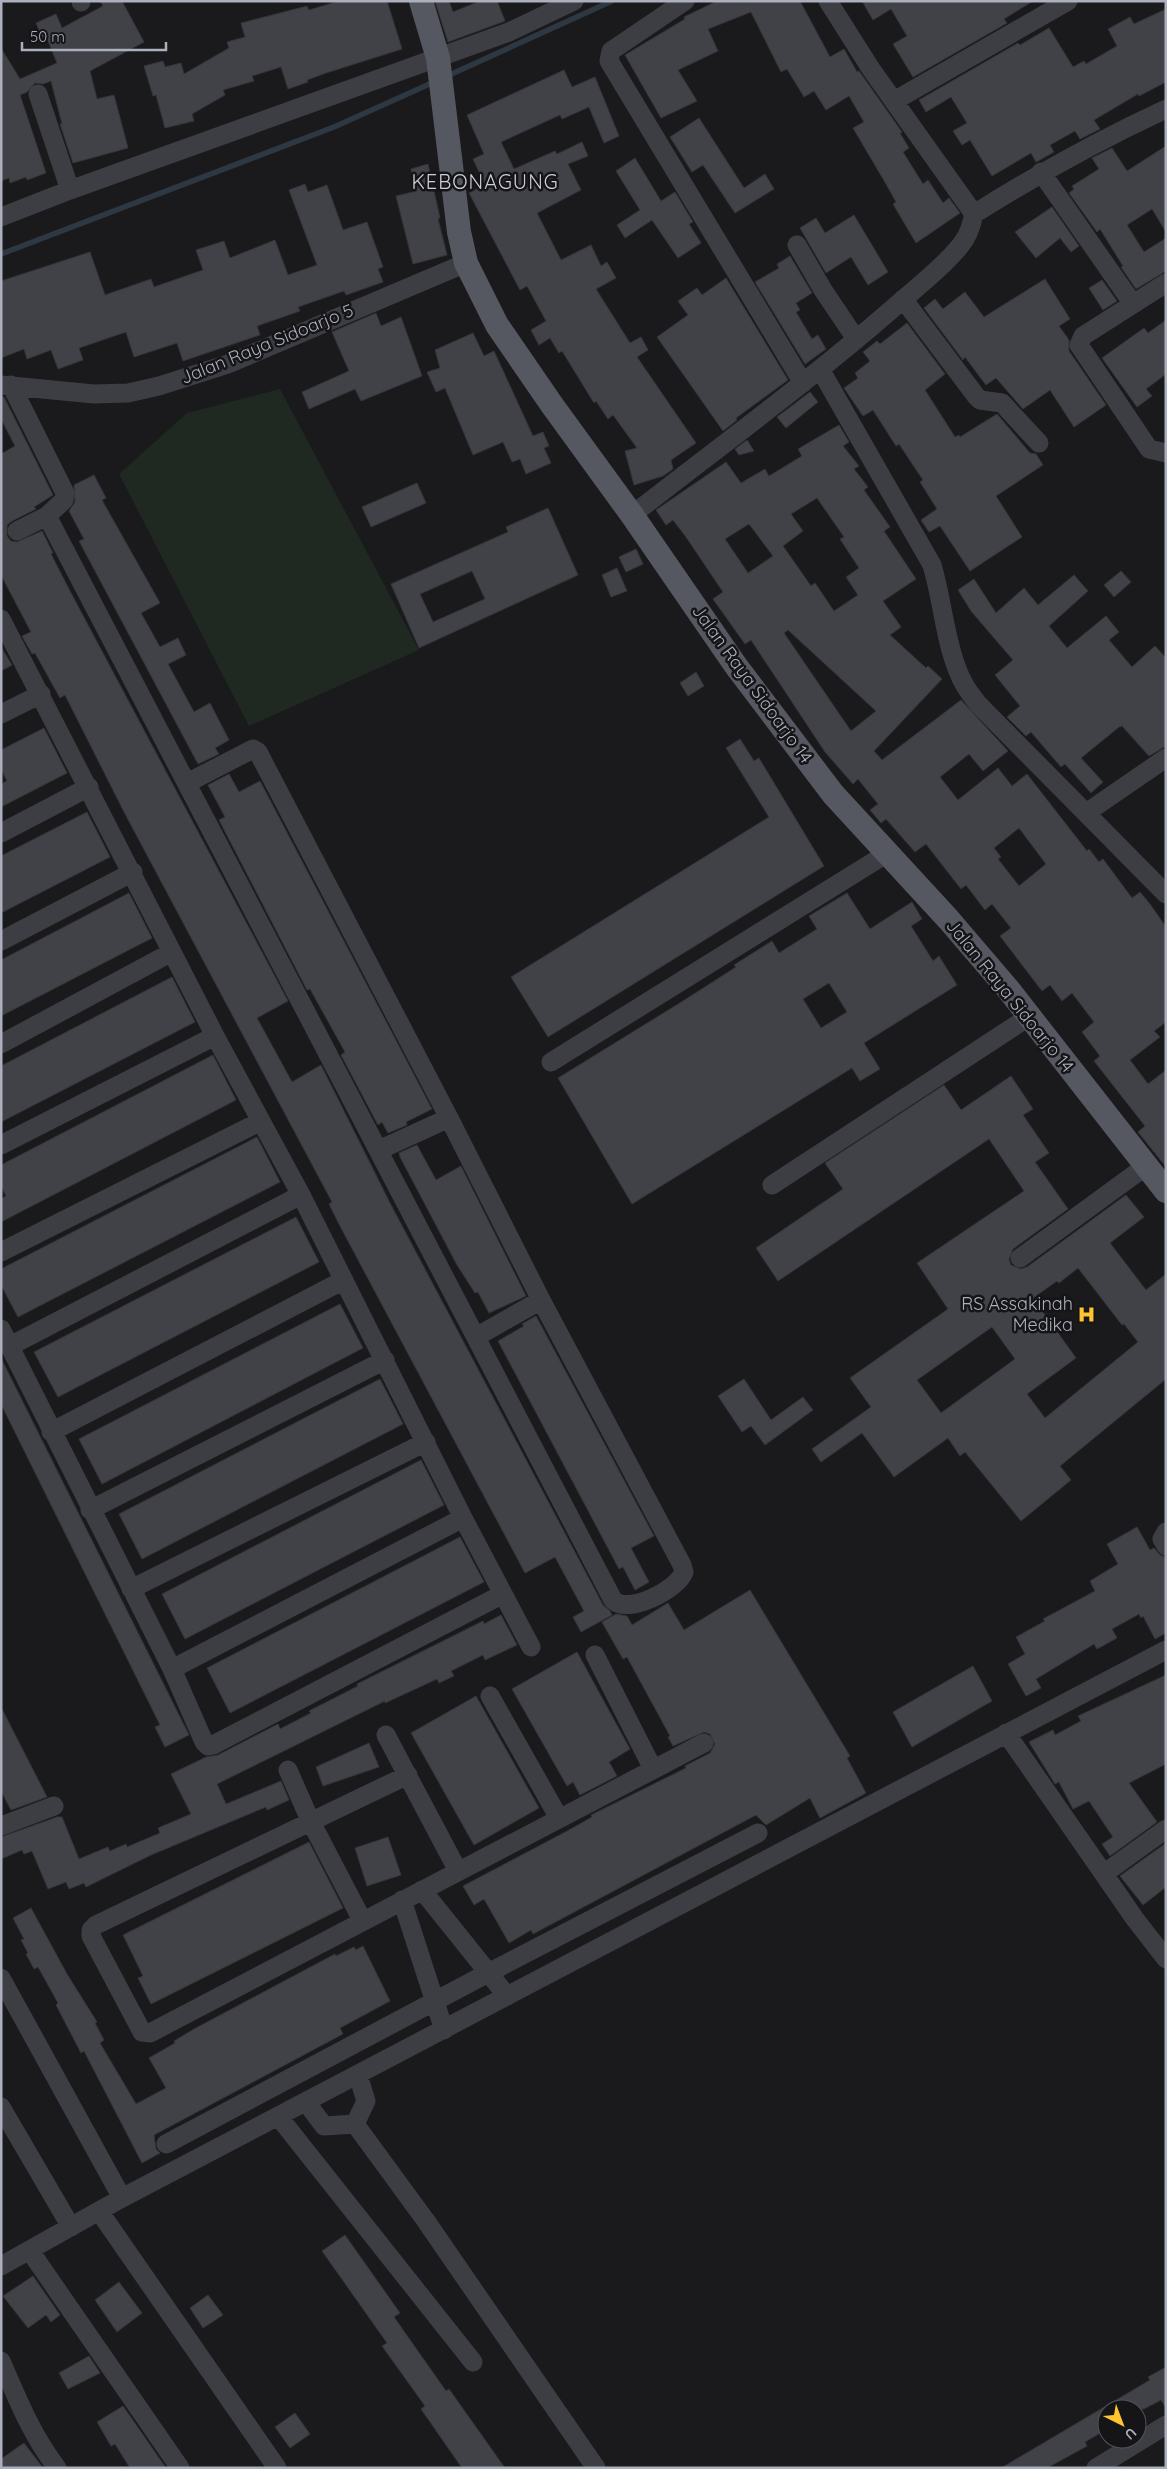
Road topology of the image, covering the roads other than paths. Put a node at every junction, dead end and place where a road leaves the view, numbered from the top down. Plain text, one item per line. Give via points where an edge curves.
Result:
1 (421, 1) edge
2 (574, 1) edge
3 (685, 1) edge
4 (828, 1) edge
5 (1068, 1) edge
6 (438, 64) junction
7 (38, 94) dead end
8 (894, 101) junction
9 (1166, 109) edge
10 (1041, 172) junction
11 (70, 190) junction
12 (974, 214) junction
13 (1, 217) edge
14 (797, 245) dead end
15 (466, 263) junction
16 (1166, 283) edge
17 (903, 299) junction
18 (1132, 304) junction
19 (856, 339) junction
20 (820, 369) junction
21 (803, 383) junction
22 (6, 385) edge
23 (1039, 443) dead end
24 (1166, 453) edge
25 (632, 515) junction
26 (47, 516) junction
27 (16, 531) dead end
28 (1, 619) edge
29 (41, 694) junction
30 (1, 714) edge
31 (1166, 758) edge
32 (187, 783) junction
33 (89, 787) junction
34 (1086, 813) junction
35 (1, 833) edge
36 (886, 854) junction
37 (133, 872) junction
38 (1166, 894) edge
39 (1, 941) edge
40 (172, 952) junction
41 (1030, 1016) junction
42 (215, 1036) junction
43 (1, 1044) edge
44 (552, 1062) dead end
45 (449, 1118) junction
46 (261, 1121) junction
47 (1, 1144) edge
48 (379, 1150) junction
49 (1146, 1166) junction
50 (772, 1185) dead end
51 (1166, 1191) edge
52 (301, 1195) junction
53 (1, 1252) edge
54 (1020, 1258) dead end
55 (344, 1280) junction
56 (541, 1300) junction
57 (476, 1337) junction
58 (6, 1338) edge
59 (385, 1360) junction
60 (51, 1432) junction
61 (426, 1442) junction
62 (90, 1510) junction
63 (464, 1518) junction
64 (1166, 1532) edge
65 (1166, 1546) edge
66 (131, 1588) junction
67 (503, 1594) junction
68 (532, 1647) dead end
69 (1166, 1650) edge
70 (595, 1655) dead end
71 (172, 1669) junction
72 (490, 1696) dead end
73 (1006, 1732) junction
74 (386, 1735) dead end
75 (704, 1743) dead end
76 (653, 1769) junction
77 (288, 1770) dead end
78 (408, 1775) junction
79 (54, 1806) dead end
80 (559, 1818) junction
81 (310, 1820) junction
82 (1, 1826) edge
83 (1166, 1829) edge
84 (758, 1833) dead end
85 (458, 1872) junction
86 (1105, 1873) junction
87 (422, 1890) junction
88 (402, 1900) junction
89 (362, 1920) junction
90 (1166, 1959) edge
91 (488, 1973) junction
92 (1, 1978) edge
93 (507, 1996) junction
94 (434, 2001) junction
95 (444, 2030) junction
96 (358, 2075) junction
97 (306, 2102) junction
98 (1, 2107) edge
99 (278, 2116) junction
100 (355, 2124) junction
101 (166, 2144) dead end
102 (122, 2198) junction
103 (99, 2211) junction
104 (72, 2227) junction
105 (30, 2251) junction
106 (1, 2266) edge
107 (1, 2361) edge
108 (473, 2362) dead end
109 (1166, 2425) edge
110 (57, 2468) edge
111 (180, 2468) edge
112 (278, 2468) edge
113 (596, 2468) edge
114 (1096, 2468) edge

1 - 6 main road, Jalan Raya Sidoarjo 14
2 - 6 street
3 - 21 street via 611,51 609,61
4 - 8 street
5 - 8 street
6 - 11 street
6 - 15 main road, Jalan Raya Sidoarjo 14 via 459,232
7 - 11 street
8 - 12 street
9 - 10 street
10 - 12 street
10 - 18 street
11 - 13 street
12 - 17 street via 964,240
14 - 19 street
15 - 22 street, Jalan Raya Sidoarjo 5 via 228,364 159,386 128,393 94,394
15 - 25 main road, Jalan Raya Sidoarjo 14 via 498,325
16 - 18 street
17 - 19 street
17 - 23 street via 976,396 980,400 1002,403
18 - 24 street via 1084,336 1079,345 1149,449
19 - 20 street
20 - 21 street
20 - 34 street via 932,565 957,670 966,688
21 - 25 street
22 - 26 street via 65,493 64,500
25 - 36 main road, Jalan Raya Sidoarjo 14 via 736,666 833,794
26 - 27 street
26 - 32 street
28 - 29 street
29 - 30 street
29 - 33 street
31 - 34 street
32 - 45 street via 253,749 258,752
32 - 48 street
33 - 35 street
33 - 37 street
34 - 38 street
36 - 41 main road, Jalan Raya Sidoarjo 14 via 949,920
36 - 44 street
37 - 39 street
37 - 40 street
40 - 42 street
40 - 43 street
41 - 49 main road, Jalan Raya Sidoarjo 14
41 - 50 street
42 - 46 street
42 - 47 street
45 - 48 street
45 - 56 street
46 - 52 street
46 - 53 street
48 - 57 street
49 - 51 main road, Jalan Raya Sidoarjo 14
49 - 54 street
52 - 55 street
52 - 58 street
55 - 59 street
55 - 60 street
56 - 57 street
56 - 57 street via 682,1565 684,1572 674,1585 625,1607 612,1600
58 - 60 street
59 - 61 street
59 - 62 street
60 - 62 street
61 - 63 street
61 - 66 street
62 - 66 street
63 - 67 street
63 - 71 street
64 - 65 street via 1162,1539
66 - 71 street
67 - 68 street
67 - 71 street via 213,1745 208,1746 204,1742
69 - 73 street
70 - 76 street
72 - 80 street
73 - 86 street
73 - 93 street
74 - 78 street
75 - 76 street
76 - 80 street
77 - 81 street
78 - 81 street
78 - 85 street
79 - 82 street
80 - 85 street
81 - 89 street
81 - 89 street via 96,1925 91,1936 145,2034
83 - 86 street
84 - 91 street
85 - 87 street
86 - 90 street
87 - 88 street
87 - 91 street
88 - 89 street
88 - 94 street
91 - 93 street
91 - 94 street
92 - 102 street
93 - 95 street
94 - 95 street
94 - 101 street
95 - 96 street
96 - 97 street
96 - 100 street via 366,2101
97 - 99 street
97 - 100 street via 324,2126
98 - 104 street
99 - 102 street
99 - 108 street
100 - 113 street
102 - 103 street
103 - 104 street
103 - 112 street
104 - 105 street
105 - 106 street
105 - 111 street
107 - 110 street via 26,2421
109 - 114 street

